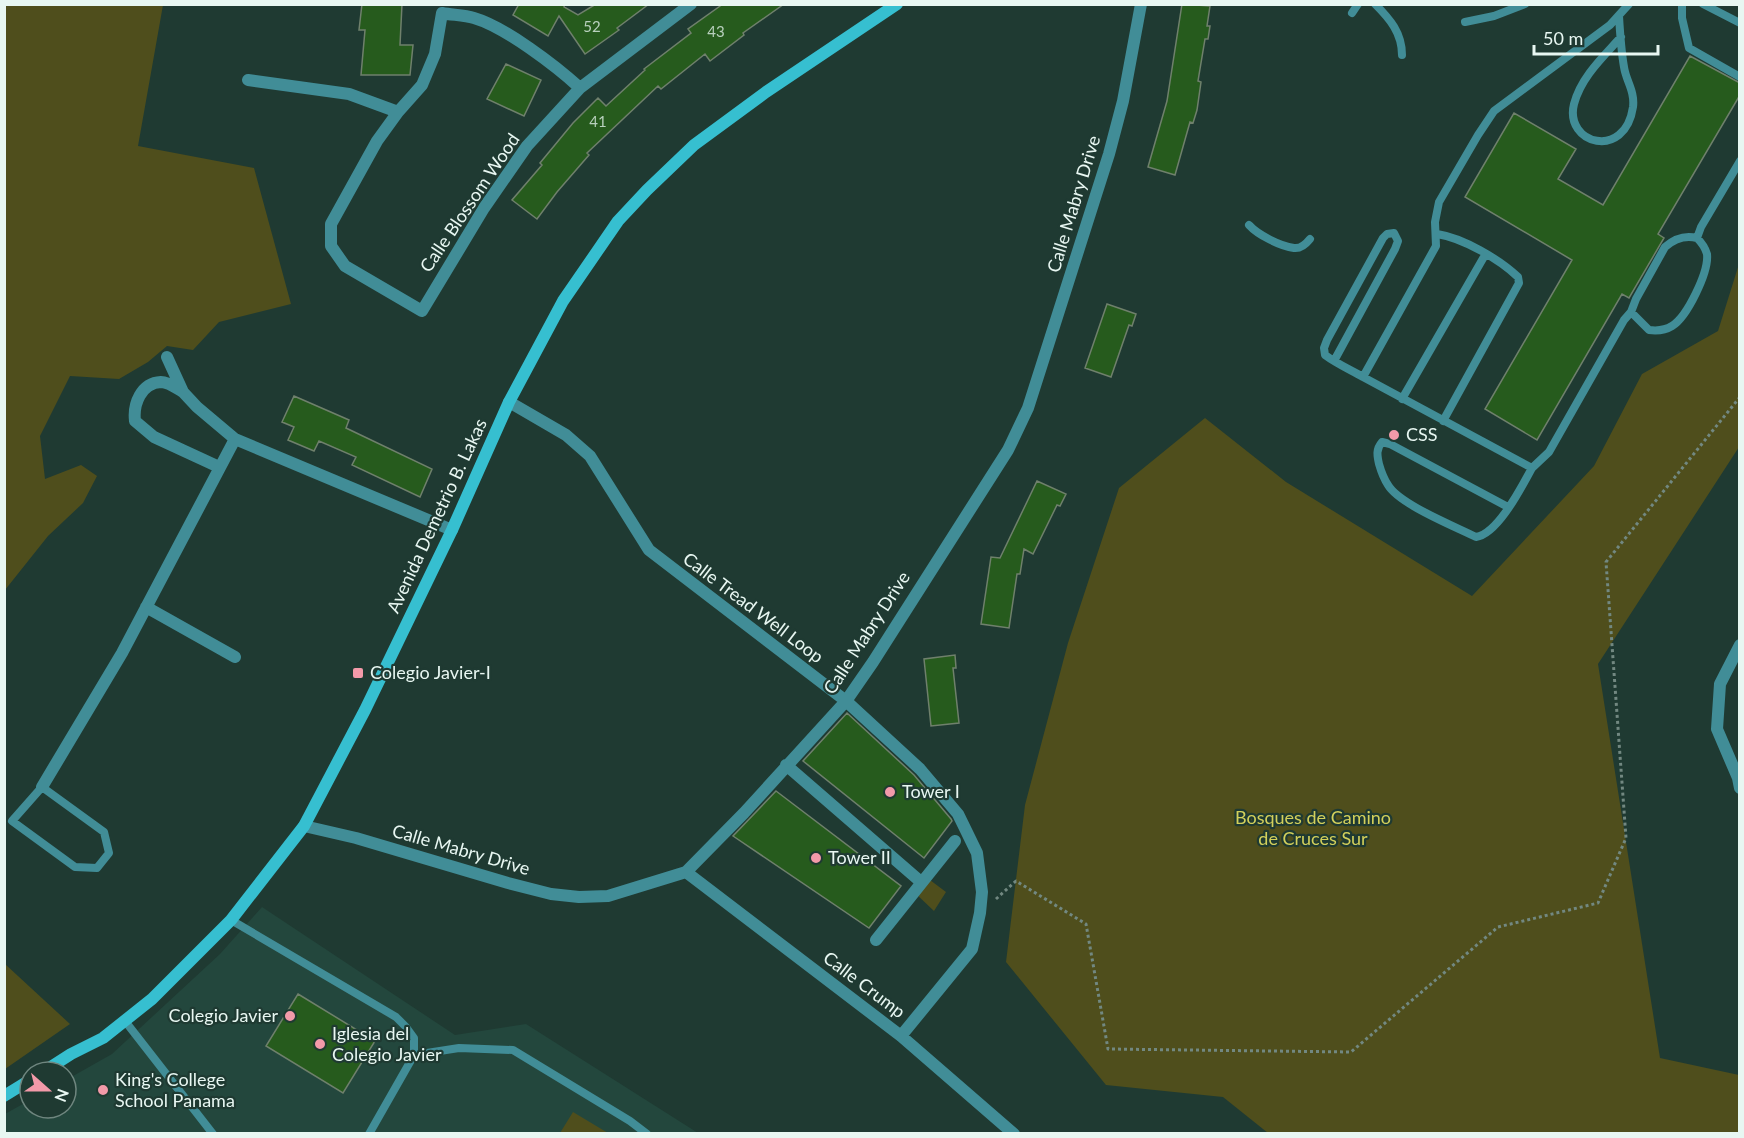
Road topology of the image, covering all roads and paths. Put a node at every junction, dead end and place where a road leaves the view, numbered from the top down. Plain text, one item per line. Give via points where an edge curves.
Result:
1 (691, 4) edge
2 (897, 4) edge
3 (1142, 4) edge
4 (1358, 4) edge
5 (1375, 4) edge
6 (1525, 4) edge
7 (1629, 4) edge
8 (1682, 4) edge
9 (1703, 4) edge
10 (439, 9) edge
11 (1352, 13) dead end
12 (1619, 16) junction
13 (1465, 22) dead end
14 (1740, 23) edge
15 (1621, 37) junction
16 (1402, 55) dead end
17 (1740, 78) edge
18 (248, 80) dead end
19 (580, 88) junction
20 (398, 112) junction
21 (1740, 161) edge
22 (1249, 225) dead end
23 (1437, 234) junction
24 (1697, 238) junction
25 (1310, 239) dead end
26 (1485, 255) junction
27 (1631, 312) junction
28 (167, 357) dead end
29 (1334, 361) junction
30 (1363, 377) junction
31 (183, 392) junction
32 (1740, 397) edge
33 (1402, 399) junction
34 (509, 402) junction
35 (1443, 421) junction
36 (235, 439) junction
37 (219, 467) junction
38 (1532, 468) junction
39 (1508, 507) junction
40 (452, 530) junction
41 (146, 607) junction
42 (1740, 645) edge
43 (235, 657) dead end
44 (846, 701) junction
45 (786, 765) junction
46 (1739, 781) edge
47 (42, 787) junction
48 (304, 826) junction
49 (955, 841) dead end
50 (686, 872) junction
51 (921, 882) junction
52 (980, 913) junction
53 (231, 920) junction
54 (876, 940) dead end
55 (125, 1021) junction
56 (901, 1036) junction
57 (414, 1056) junction
58 (62, 1060) edge
59 (18, 1087) edge
60 (4, 1096) edge
61 (213, 1134) edge
62 (369, 1134) edge
63 (647, 1134) edge
64 (1014, 1134) edge

1 - 19 street, Calle Blossom Wood
2 - 34 street, Avenida Demetrio B. Lakas via 730,118 694,145 647,190 618,221 563,301
3 - 44 street, Calle Mabry Drive via 1109,153 1028,408 986,487
4 - 11 lane
5 - 16 lane via 1395,27
6 - 13 lane
7 - 12 lane
8 - 17 lane via 1689,48
9 - 14 lane
10 - 19 street via 494,27 557,68
10 - 20 street via 435,54 423,85
12 - 15 lane
12 - 23 lane via 1494,111 1440,202 1435,222
15 - 15 lane via 1624,70 1633,93 1626,130 1609,141 1588,138 1577,130 1573,107 1593,68
18 - 20 street via 349,94
19 - 20 street, Calle Blossom Wood via 527,146 422,311 345,266 331,246 331,224 377,141
21 - 24 lane
22 - 25 lane via 1265,237 1295,248
23 - 26 lane via 1455,238
23 - 30 lane via 1431,257
24 - 27 lane via 1671,241 1665,247
24 - 27 lane via 1707,254 1707,268 1679,321 1659,331 1649,330
26 - 33 lane
26 - 35 lane via 1508,267 1519,283
27 - 38 lane via 1548,452
28 - 31 street
29 - 29 lane via 1325,355 1327,340 1383,238 1394,234 1398,241 1395,249
29 - 30 lane
30 - 33 lane
31 - 36 street
31 - 37 street via 159,382 143,390 133,408 135,421 154,436
32 - 52 path via 1606,562 1626,838 1598,903 1498,927 1351,1052 1108,1049 1086,924 1016,881
33 - 35 lane
34 - 40 street, Avenida Demetrio B. Lakas
34 - 44 street, Calle Tread Well Loop via 566,435 590,456 649,550
35 - 38 lane
36 - 37 street
36 - 40 street
37 - 41 street
38 - 39 lane
39 - 39 lane via 1490,530 1476,537 1408,503 1388,487 1377,455 1378,446 1382,442 1390,444
40 - 48 street, Avenida Demetrio B. Lakas
41 - 43 street
41 - 47 street
42 - 46 street via 1720,684 1717,729
44 - 45 street, Calle Mabry Drive
44 - 52 street, Calle Tread Well Loop via 920,769 957,814 977,853 982,892
45 - 50 street, Calle Mabry Drive
45 - 51 street
47 - 47 lane via 104,832 109,853 97,868 75,867 12,821
48 - 50 street, Calle Mabry Drive via 551,894 608,896
48 - 53 street, Avenida Demetrio B. Lakas
49 - 51 street
50 - 56 street, Calle Crump
51 - 54 street
52 - 56 street, Calle Tread Well Loop via 972,949
53 - 55 street, Avenida Demetrio B. Lakas
53 - 57 lane via 396,1017 414,1038
55 - 58 street, Avenida Demetrio B. Lakas
55 - 61 lane
56 - 64 street, Calle Crump
57 - 62 lane
57 - 63 lane via 459,1048 513,1050
59 - 60 street

